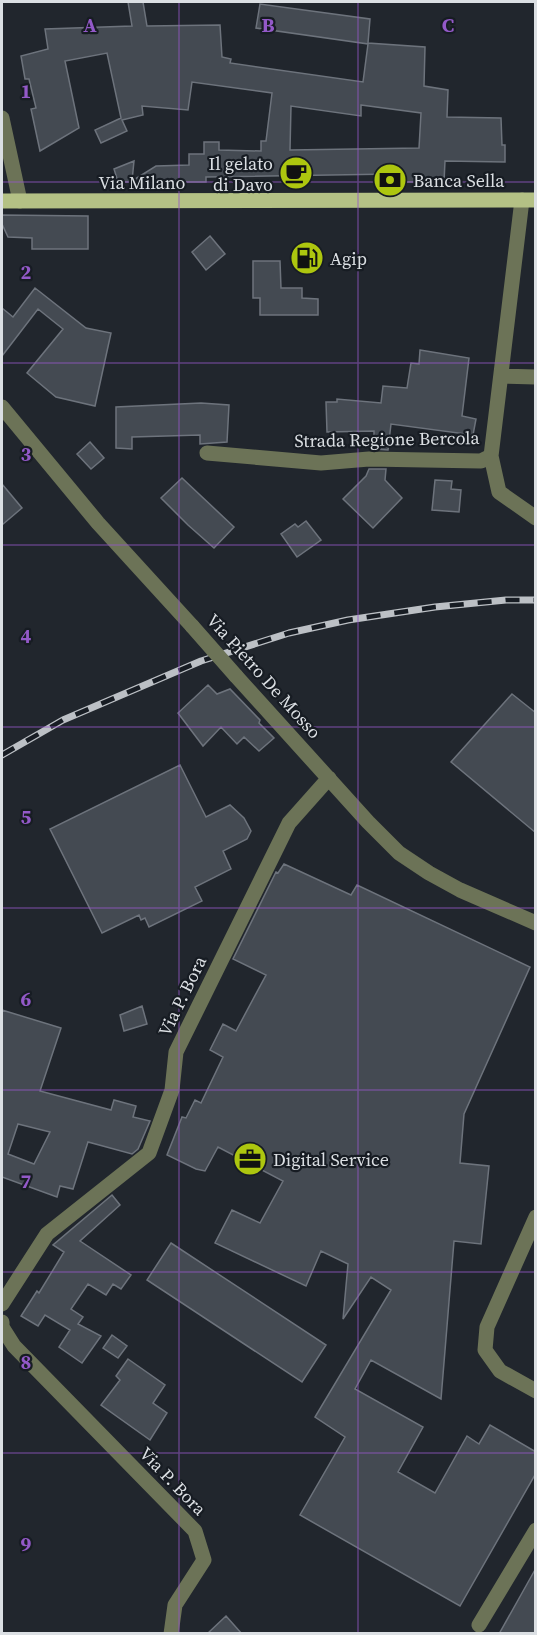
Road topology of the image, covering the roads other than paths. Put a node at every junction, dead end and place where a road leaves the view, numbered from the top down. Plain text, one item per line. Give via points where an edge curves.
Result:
1 (2, 118) edge
2 (529, 200) edge
3 (2, 201) edge
4 (20, 201) junction
5 (501, 376) junction
6 (536, 377) edge
7 (2, 407) edge
8 (207, 453) dead end
9 (491, 456) junction
10 (536, 518) edge
11 (329, 778) junction
12 (536, 923) edge
13 (536, 1217) edge
14 (2, 1304) edge
15 (2, 1322) edge
16 (536, 1391) edge
17 (536, 1530) edge
18 (479, 1625) dead end
19 (171, 1634) edge

1 - 4 street
2 - 4 main road, Via Milano
2 - 5 street, Strada Regione Bercola
3 - 4 main road, Via Milano
5 - 6 street
5 - 9 street, Strada Regione Bercola
7 - 11 street, Via Pietro De Mosso, bridge via 98,523
8 - 9 street, Strada Regione Bercola via 321,463 369,459 481,461
9 - 10 street via 499,492
11 - 12 street, Via Pietro De Mosso via 407,858 460,890
11 - 14 street, Via P. Bora via 289,823 176,1052 172,1090 149,1153 47,1234
13 - 16 street via 487,1327 485,1350 500,1371
15 - 19 street, Via P. Bora via 14,1346 195,1531 204,1560 175,1605
17 - 18 street

